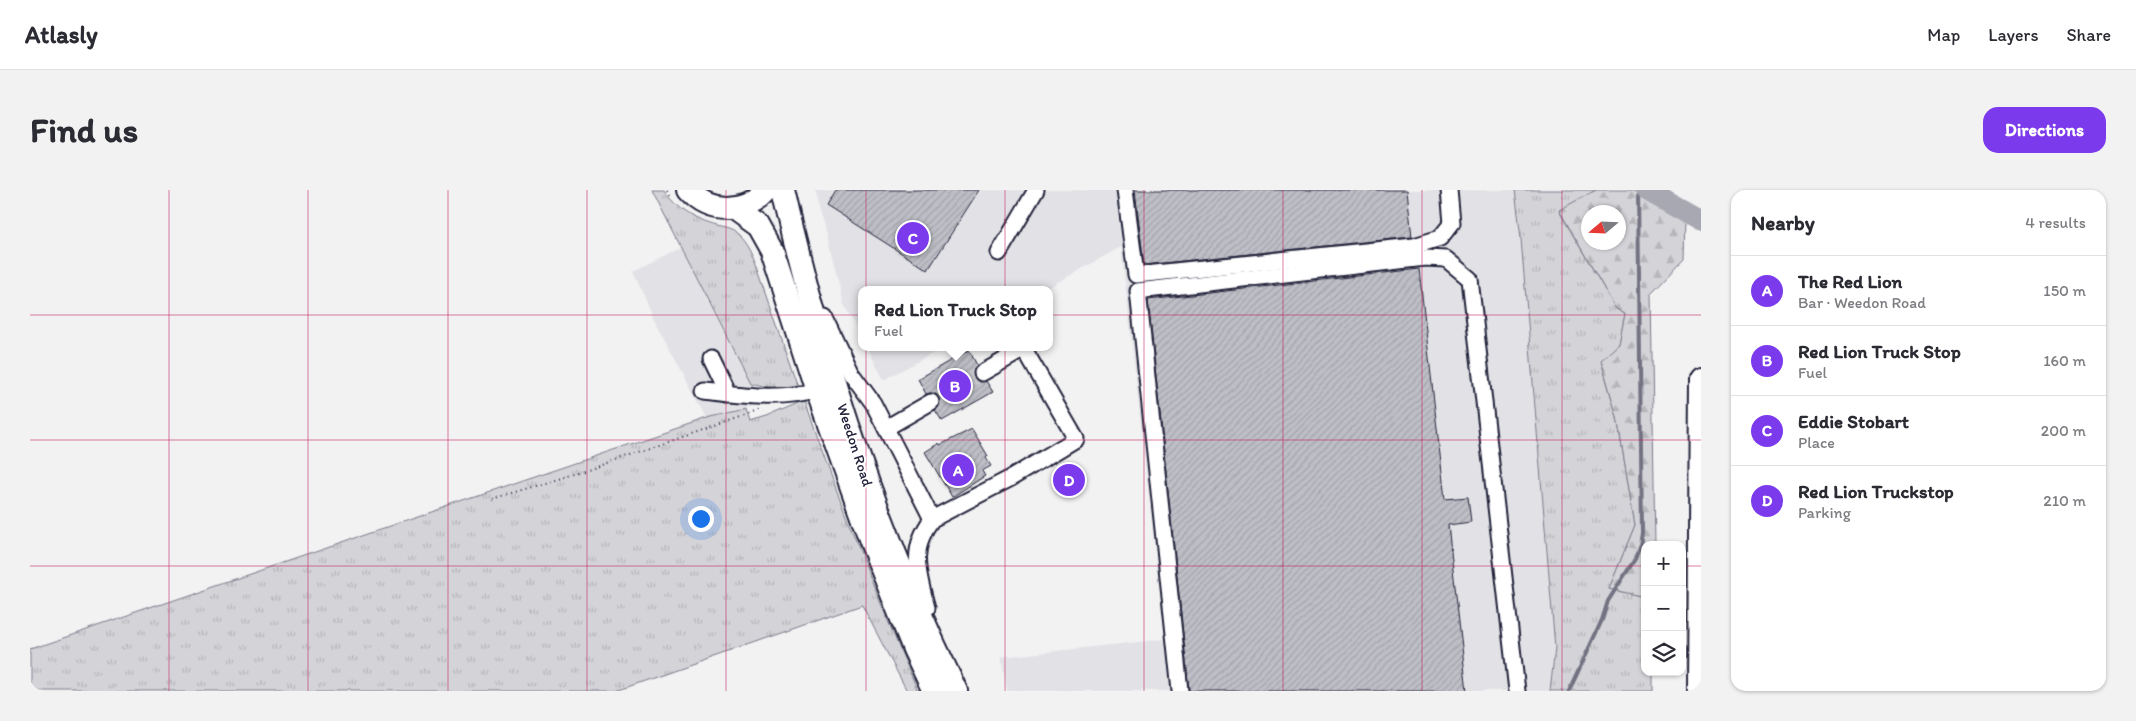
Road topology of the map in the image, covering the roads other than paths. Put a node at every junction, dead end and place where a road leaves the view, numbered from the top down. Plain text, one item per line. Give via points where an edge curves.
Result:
1 (688, 190) edge
2 (766, 190) edge
3 (783, 190) edge
4 (1036, 190) edge
5 (1125, 190) edge
6 (1449, 190) edge
7 (733, 208) junction
8 (797, 249) junction
9 (999, 253) dead end
10 (1020, 351) edge
11 (1025, 351) edge
12 (711, 359) dead end
13 (982, 373) tunnel mouth
14 (1701, 379) edge
15 (817, 390) junction
16 (705, 392) dead end
17 (728, 394) junction
18 (931, 402) tunnel mouth
19 (886, 428) junction
20 (932, 519) junction
21 (944, 668) junction
22 (934, 691) edge
23 (956, 691) edge
24 (1180, 691) edge
25 (1517, 691) edge
26 (1699, 691) edge

1 - 7 highway via 708,205
2 - 7 highway via 750,203
3 - 8 highway, Weedon Road
4 - 9 lane
5 - 6 lane via 1136,275 1414,246 1440,238 1452,222
7 - 15 highway, Weedon Road via 750,219 765,235
8 - 19 lane via 834,341
8 - 21 highway, Weedon Road via 823,346 864,473
10 - 13 lane
11 - 20 lane via 1076,439 1011,478
12 - 17 lane
14 - 26 highway
15 - 17 lane via 805,394 754,397
15 - 22 highway, Weedon Road via 872,544
16 - 17 lane
18 - 19 lane
19 - 20 lane
20 - 21 lane via 918,545 916,561
21 - 23 highway, Weedon Road
24 - 25 lane via 1138,292 1425,258 1446,259 1470,279

